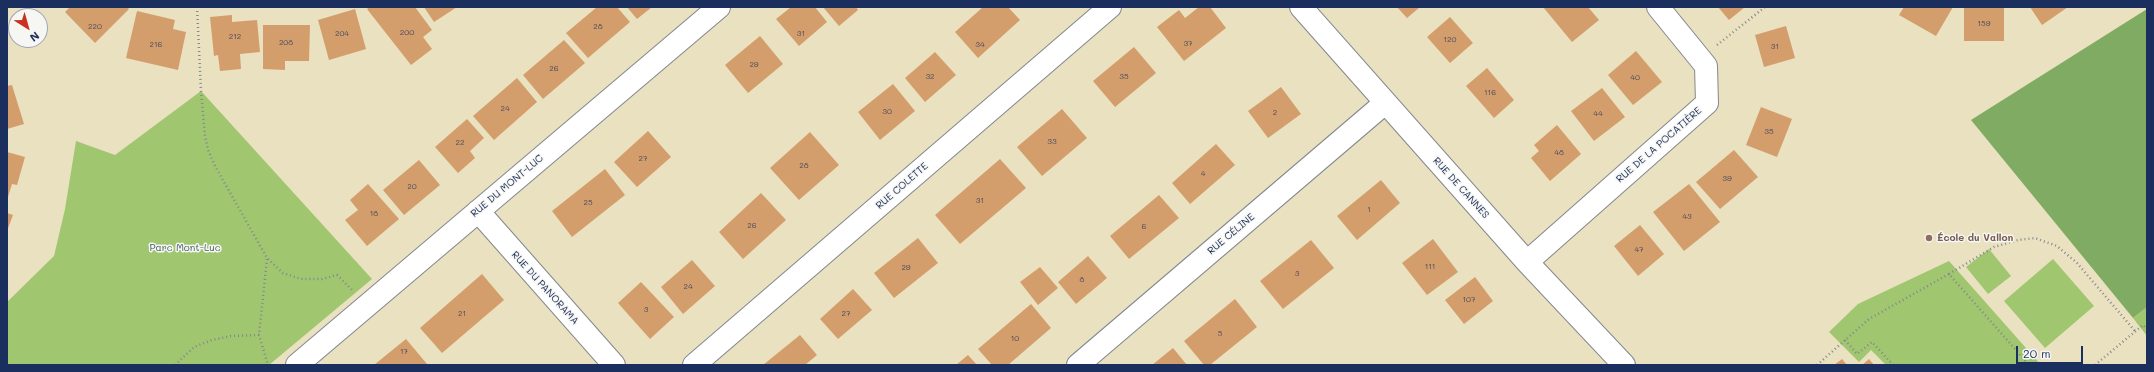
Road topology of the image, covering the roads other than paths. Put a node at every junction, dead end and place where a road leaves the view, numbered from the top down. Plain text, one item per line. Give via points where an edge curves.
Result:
1 (719, 7) edge
2 (1110, 7) edge
3 (1301, 7) edge
4 (1658, 7) edge
5 (1385, 103) junction
6 (478, 211) junction
7 (1527, 262) junction
8 (297, 365) edge
9 (614, 365) edge
10 (694, 365) edge
11 (1078, 365) edge
12 (1624, 365) edge

1 - 6 street, RUE DU MONT-LUC
2 - 10 street, RUE COLETTE
3 - 5 street, RUE DE CANNES
4 - 7 street, RUE DE LA POCATIÈRE via 1706,66 1707,103
5 - 7 street, RUE DE CANNES
5 - 11 street, RUE CÉLINE
6 - 8 street, RUE DU MONT-LUC
6 - 9 street, RUE DU PANORAMA
7 - 12 street, RUE DE CANNES

